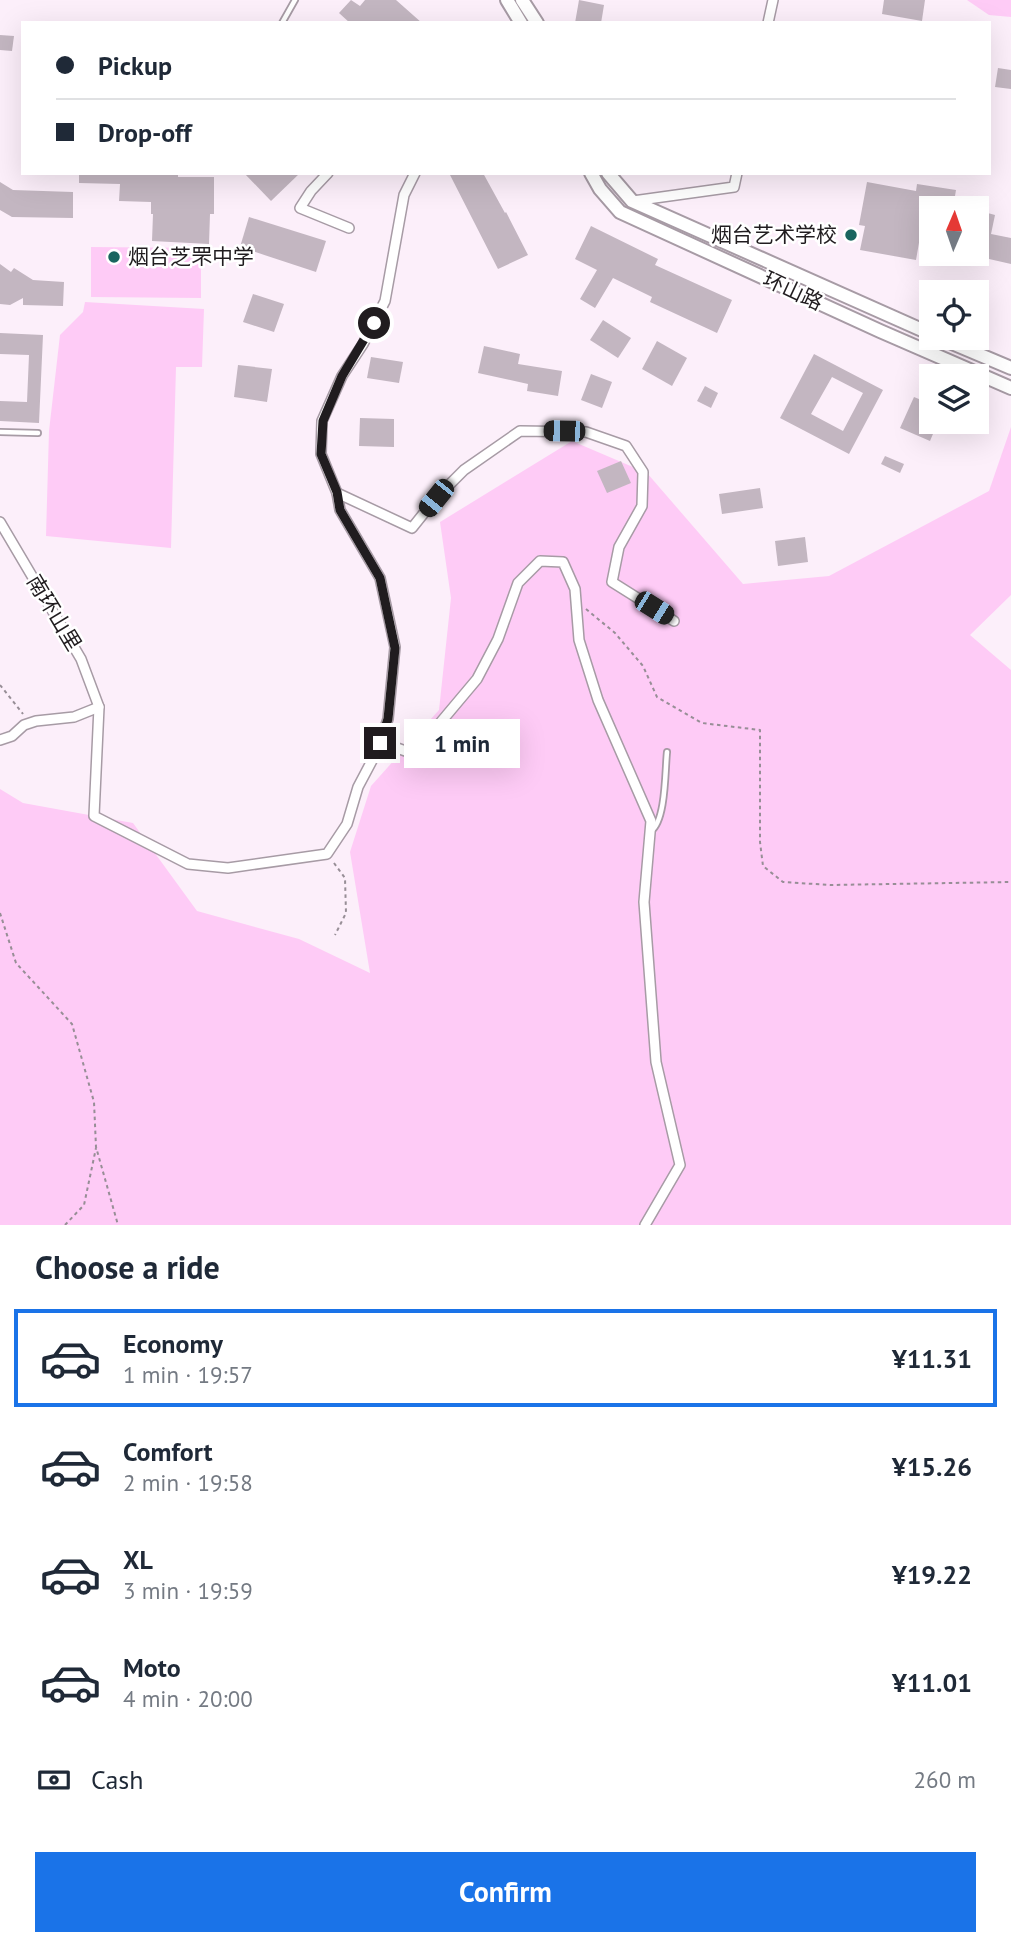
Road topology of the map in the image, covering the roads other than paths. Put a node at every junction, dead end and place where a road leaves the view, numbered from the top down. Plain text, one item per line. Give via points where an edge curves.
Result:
1 (295, 0) edge
2 (506, 0) edge
3 (522, 0) edge
4 (773, 0) edge
5 (283, 21) edge
6 (520, 21) edge
7 (536, 21) edge
8 (768, 21) edge
9 (326, 175) edge
10 (414, 175) edge
11 (592, 175) edge
12 (610, 175) edge
13 (737, 175) edge
14 (632, 201) junction
15 (349, 228) dead end
16 (919, 329) edge
17 (968, 350) edge
18 (1011, 368) edge
19 (1011, 388) edge
20 (0, 432) edge
21 (38, 433) dead end
22 (337, 492) junction
23 (0, 522) edge
24 (674, 621) dead end
25 (99, 708) junction
26 (0, 740) edge
27 (397, 748) dead end
28 (667, 751) dead end
29 (650, 832) junction
30 (645, 1225) edge

1 - 5 lane
2 - 6 main road
3 - 7 main road
4 - 8 street
9 - 15 street via 300,208
10 - 22 street via 404,195 385,301 342,376 323,421 321,454
11 - 19 main road, 环山路 via 620,212
12 - 14 main road, 环山路
13 - 14 street via 734,187
14 - 16 main road, 环山路
17 - 18 main road
20 - 21 lane
22 - 24 street via 412,528 464,470 520,431 586,432 626,446 642,472 642,506 619,547 612,582
22 - 25 street via 340,510 380,578 395,648 388,719 347,824 327,854 228,868 188,864 94,816
23 - 25 street, 南环山里 via 81,659
25 - 26 street via 74,717 36,721
27 - 29 street via 414,754 477,679 498,639 518,583 540,561 563,562 575,589 579,640 594,688 651,821
28 - 29 lane via 661,814
29 - 30 street via 644,902 656,1062 681,1165

